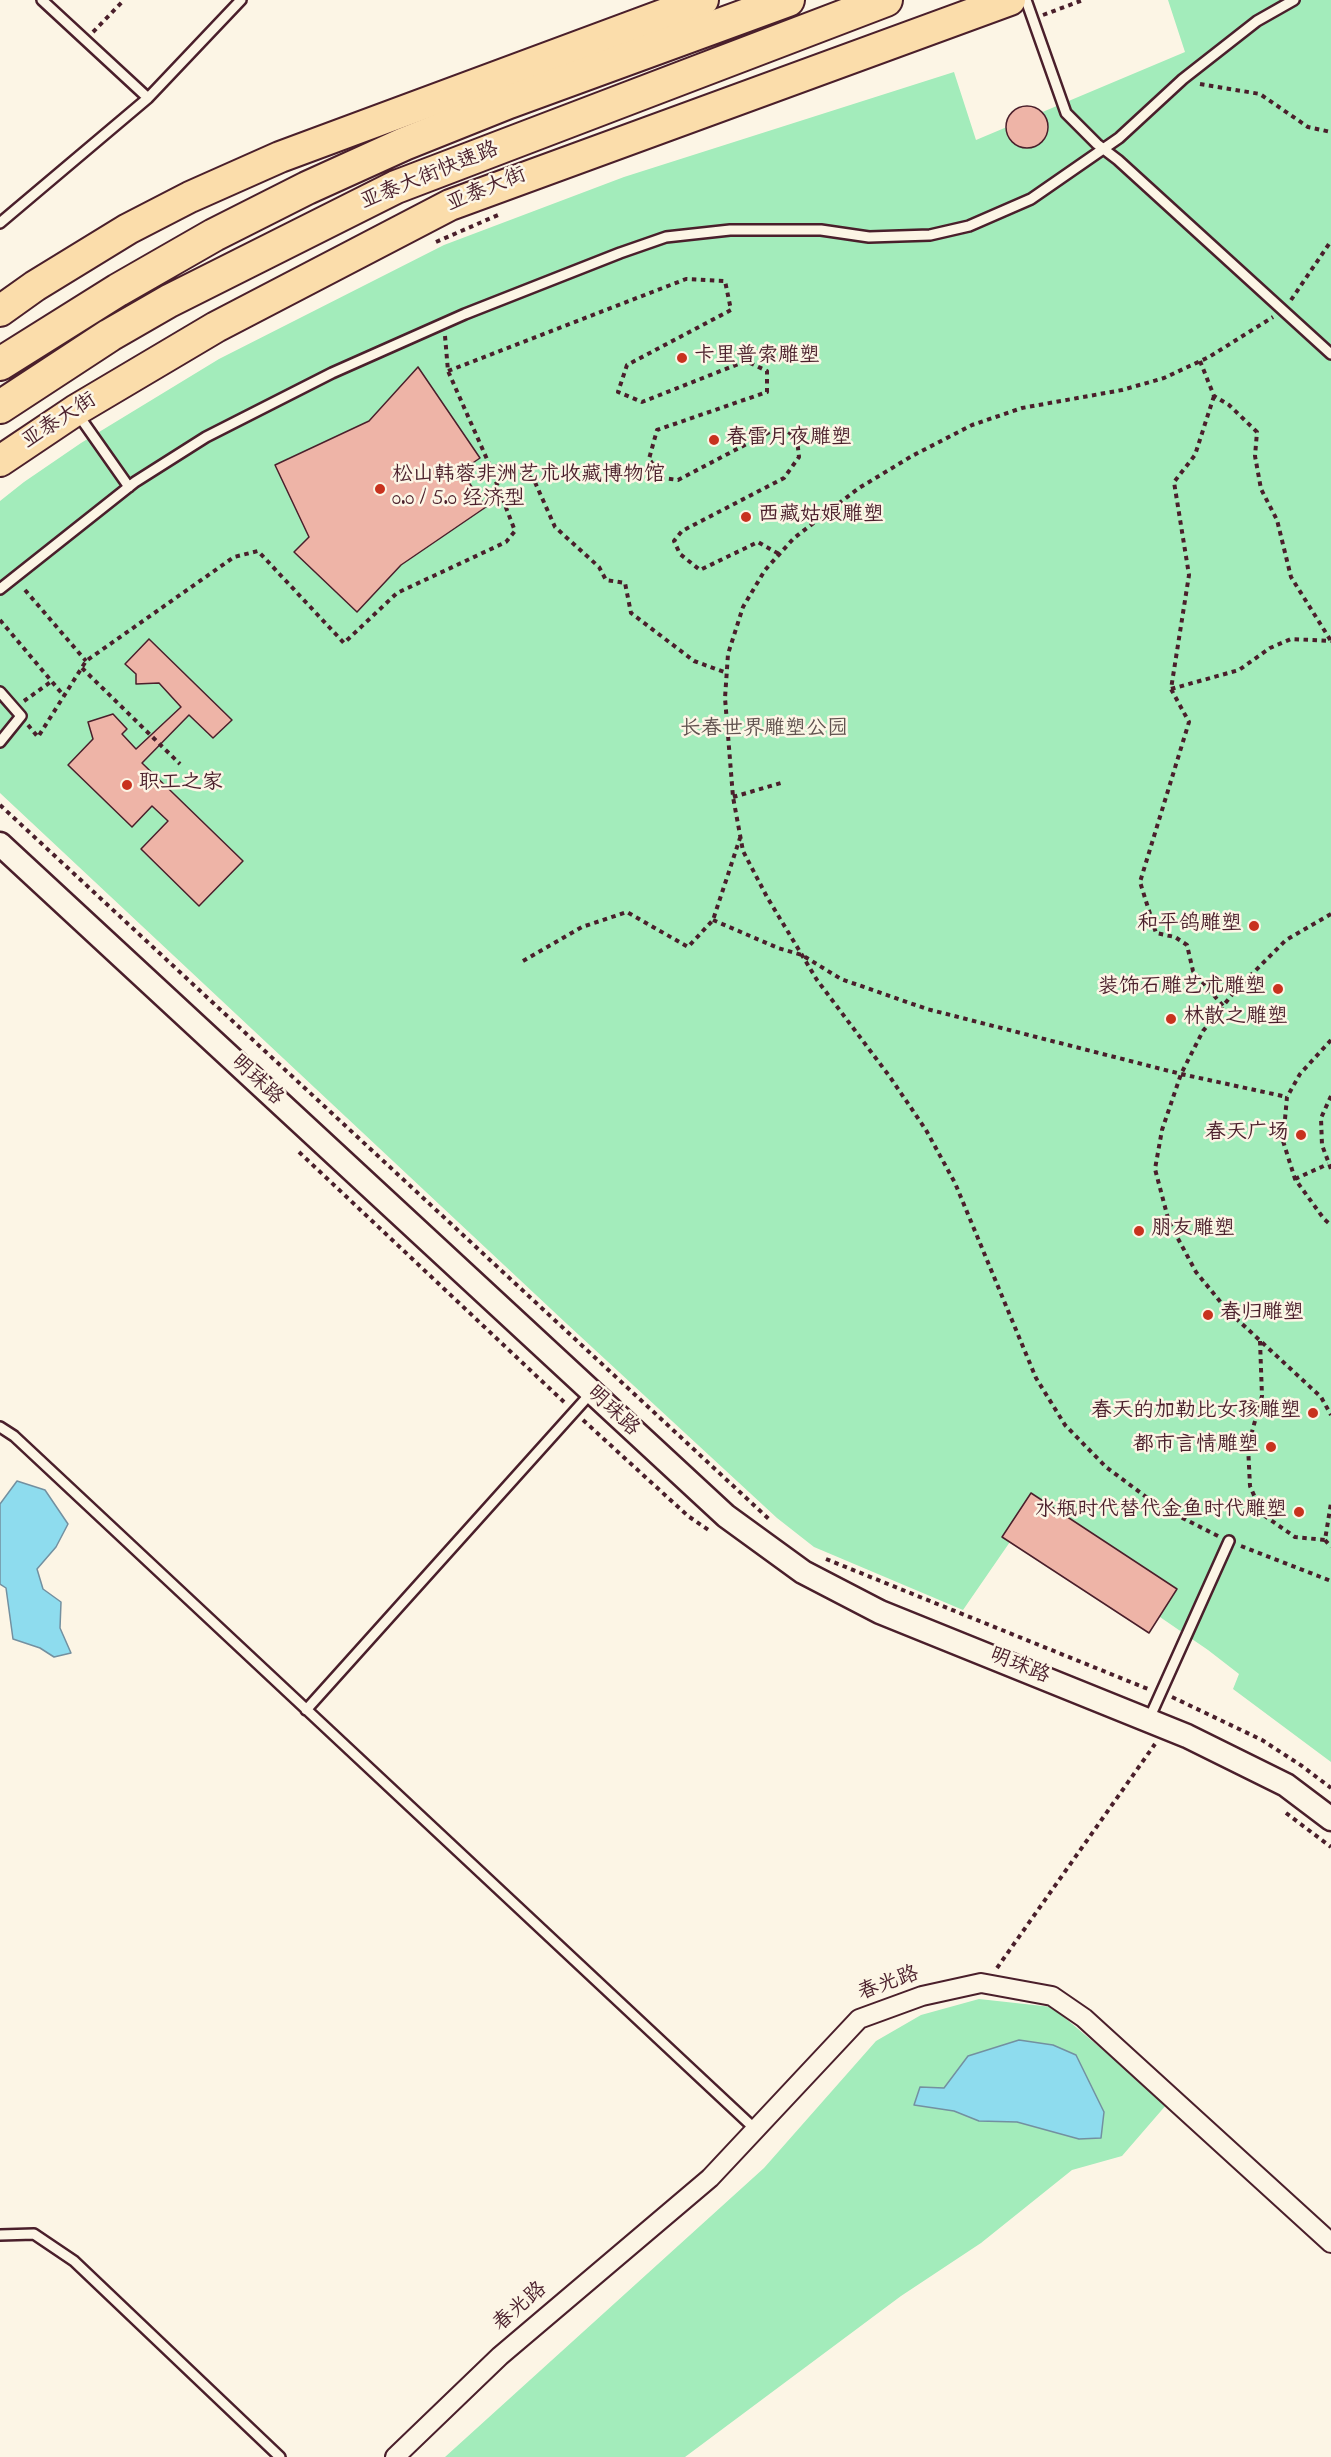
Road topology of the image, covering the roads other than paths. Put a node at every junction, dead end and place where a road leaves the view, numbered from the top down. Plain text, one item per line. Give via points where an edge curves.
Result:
1 (42, 0) edge
2 (241, 0) edge
3 (703, 0) edge
4 (788, 0) edge
5 (886, 0) edge
6 (1010, 0) edge
7 (1026, 0) edge
8 (1294, 0) edge
9 (148, 98) junction
10 (1104, 148) junction
11 (0, 223) edge
12 (0, 311) edge
13 (1331, 354) edge
14 (7, 356) edge
15 (10, 400) edge
16 (76, 410) junction
17 (0, 415) edge
18 (0, 461) edge
19 (129, 487) junction
20 (0, 589) edge
21 (0, 692) edge
22 (0, 742) edge
23 (0, 844) edge
24 (591, 1393) junction
25 (0, 1427) edge
26 (1229, 1541) road end
27 (306, 1710) junction
28 (1149, 1719) junction
29 (1331, 1819) edge
30 (754, 2128) junction
31 (0, 2235) edge
32 (1331, 2242) edge
33 (280, 2457) edge
34 (395, 2457) edge

1 - 9 lane
2 - 9 lane
3 - 12 main road via 280,157 128,229
4 - 14 highway, 亚泰大街快速路 via 509,102 307,188 214,235
5 - 15 highway, 亚泰大街快速路 via 396,187 149,312
6 - 16 main road, 亚泰大街 via 450,205 216,327
7 - 10 lane via 1066,112
8 - 10 lane via 1257,21
9 - 11 lane
10 - 13 lane
10 - 19 lane via 1031,199 969,226 930,235 869,237 821,230 730,230 666,237 444,323 332,373 206,437
15 - 17 highway, 亚泰大街快速路
16 - 18 main road, 亚泰大街
16 - 19 lane
19 - 20 lane
21 - 22 lane via 21,716
23 - 24 street, 明珠路
24 - 27 lane
24 - 28 street, 明珠路 via 726,1516 803,1572 880,1612
25 - 27 lane
26 - 28 lane
27 - 30 lane
28 - 29 street, 明珠路 via 1286,1785
30 - 32 street, 春光路 via 859,2019 922,1996 986,1984 1052,1996 1084,2018
30 - 34 street, 春光路 via 710,2178 500,2356
31 - 33 lane via 34,2234 74,2261

